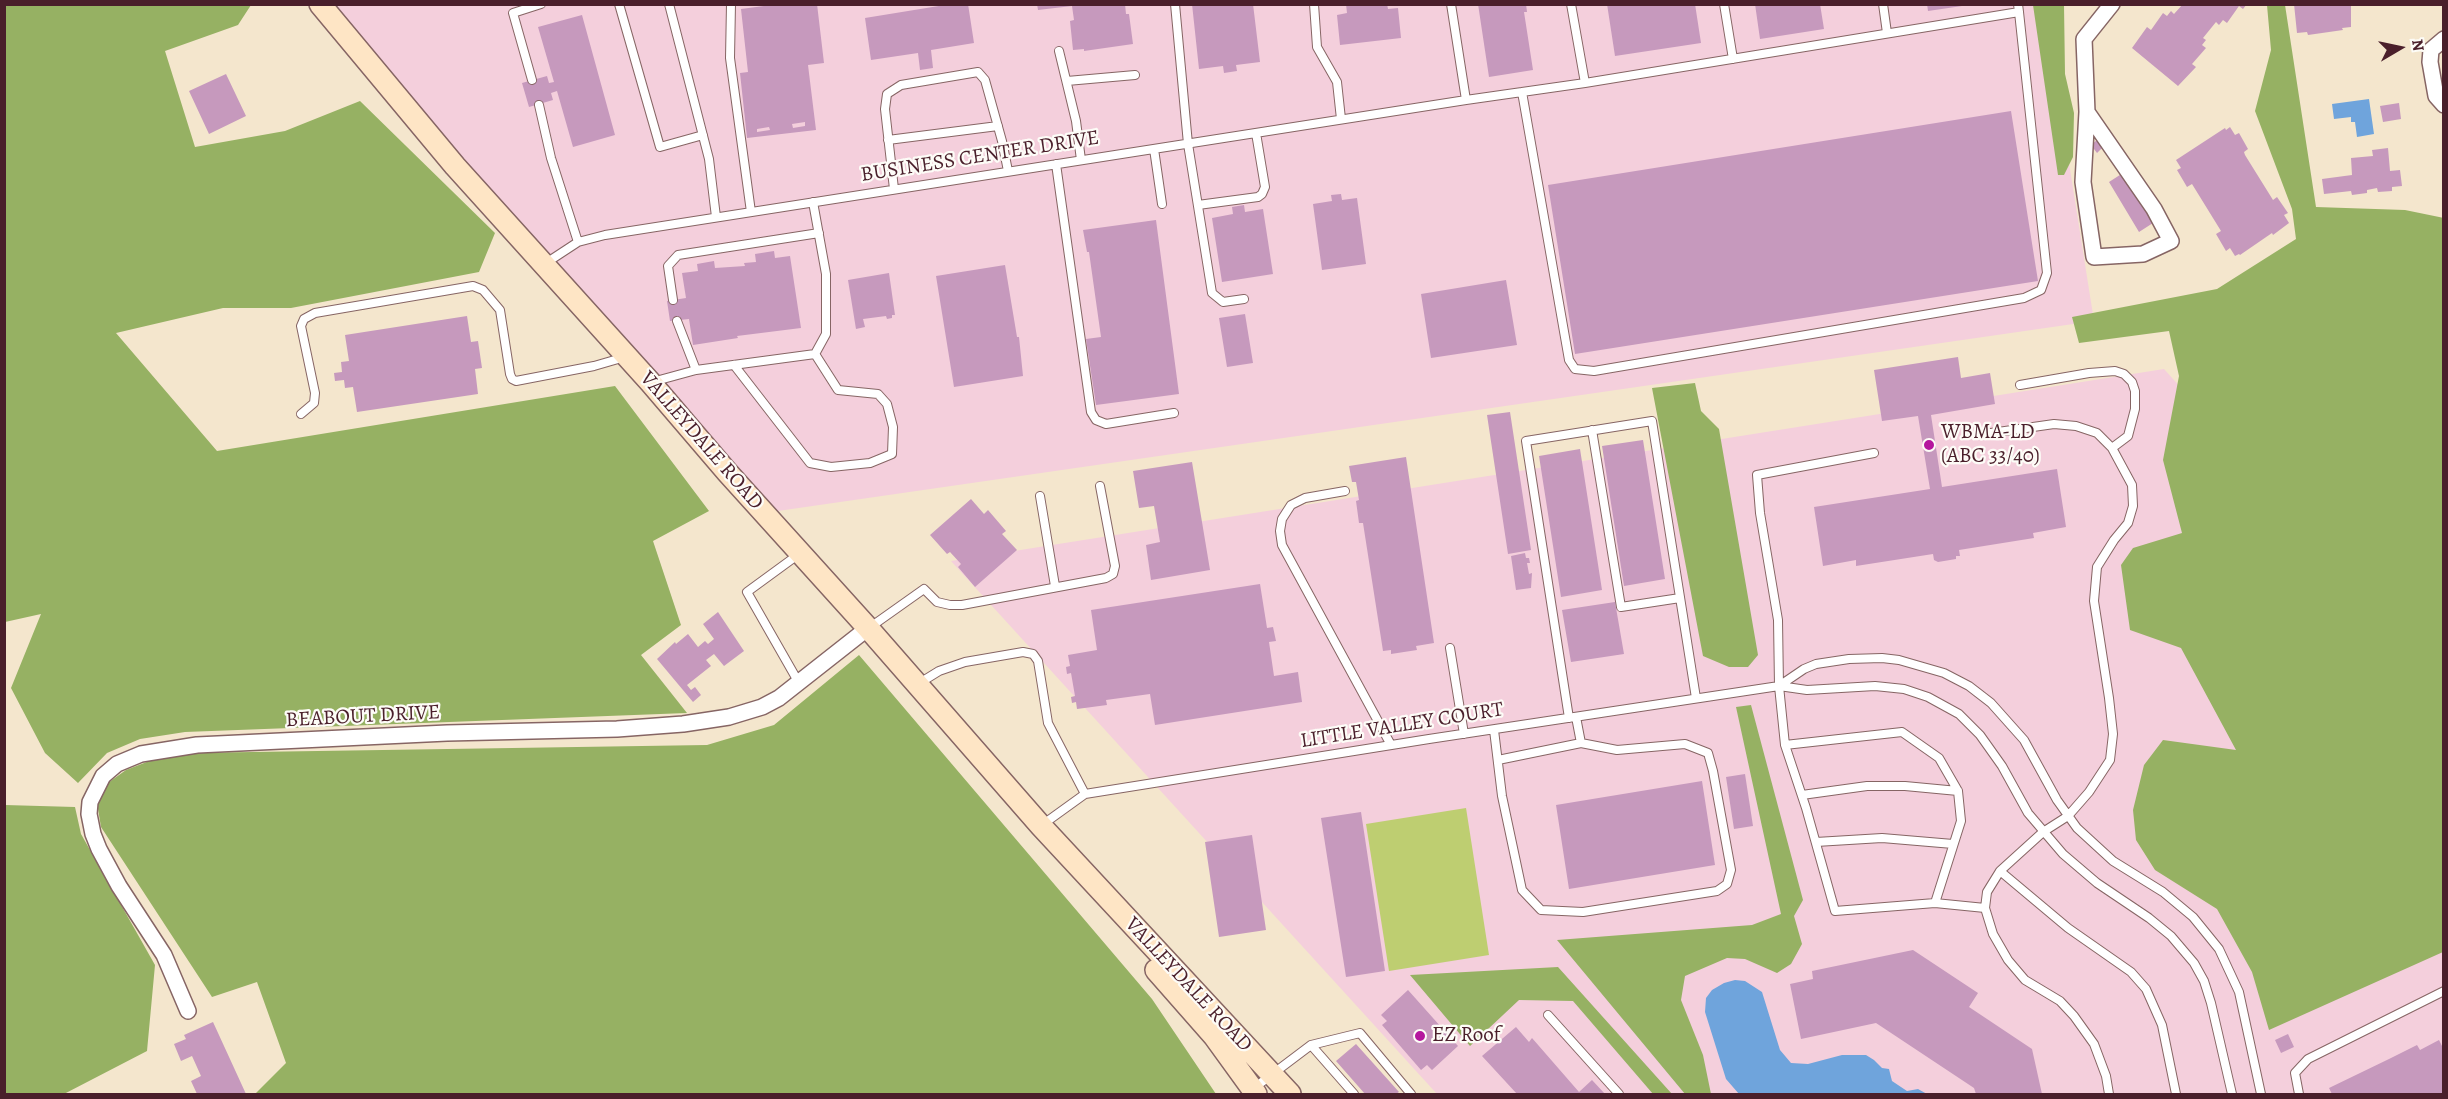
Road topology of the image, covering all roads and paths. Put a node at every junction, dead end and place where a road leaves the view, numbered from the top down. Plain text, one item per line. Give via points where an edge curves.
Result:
1 (320, 4) edge
2 (541, 4) edge
3 (619, 4) edge
4 (669, 4) edge
5 (730, 4) edge
6 (1175, 4) edge
7 (1314, 4) edge
8 (1451, 4) edge
9 (1571, 4) edge
10 (1724, 4) edge
11 (1883, 4) edge
12 (2112, 4) edge
13 (2019, 8) edge
14 (1887, 33) junction
15 (2444, 39) edge
16 (1059, 51) dead end
17 (1733, 59) junction
18 (1135, 75) dead end
19 (2438, 76) edge
20 (532, 80) dead end
21 (1067, 81) junction
22 (1585, 83) junction
23 (1522, 92) junction
24 (1466, 100) junction
25 (539, 105) dead end
26 (2444, 105) edge
27 (2087, 112) junction
28 (1341, 120) junction
29 (998, 126) junction
30 (1256, 133) junction
31 (703, 135) junction
32 (888, 140) junction
33 (1188, 144) junction
34 (1154, 149) junction
35 (1081, 160) junction
36 (1056, 164) junction
37 (1008, 171) junction
38 (894, 189) junction
39 (813, 202) junction
40 (1162, 204) dead end
41 (1198, 205) junction
42 (751, 212) junction
43 (716, 217) junction
44 (819, 233) junction
45 (578, 242) junction
46 (545, 264) junction
47 (1244, 298) dead end
48 (673, 300) dead end
49 (677, 321) dead end
50 (815, 354) junction
51 (627, 356) junction
52 (734, 365) junction
53 (696, 370) junction
54 (650, 382) junction
55 (2020, 385) dead end
56 (1174, 413) dead end
57 (301, 414) dead end
58 (1592, 430) junction
59 (1984, 434) dead end
60 (2112, 448) junction
61 (1874, 453) dead end
62 (1100, 486) dead end
63 (1345, 491) dead end
64 (1040, 496) dead end
65 (800, 554) junction
66 (1055, 586) junction
67 (1680, 598) junction
68 (868, 628) junction
69 (1450, 648) dead end
70 (800, 683) junction
71 (917, 684) junction
72 (1779, 686) junction
73 (1696, 698) junction
74 (1573, 718) junction
75 (1494, 730) junction
76 (1464, 734) junction
77 (1581, 743) junction
78 (1391, 745) junction
79 (1785, 746) junction
80 (1498, 760) junction
81 (1958, 791) junction
82 (1085, 794) junction
83 (1802, 795) junction
84 (2068, 816) junction
85 (1041, 826) junction
86 (2043, 832) junction
87 (1816, 842) junction
88 (1953, 844) junction
89 (2000, 871) junction
90 (1085, 876) junction
91 (1935, 903) junction
92 (1985, 908) junction
93 (2444, 991) edge
94 (188, 1011) dead end
95 (1548, 1015) dead end
96 (1311, 1045) junction
97 (1272, 1075) junction
98 (1255, 1092) edge
99 (1290, 1095) edge
100 (1354, 1095) edge
101 (1411, 1095) edge
102 (1619, 1095) edge
103 (2109, 1095) edge
104 (2176, 1095) edge
105 (2232, 1095) edge
106 (2262, 1095) edge
107 (2299, 1095) edge

1 - 46 main road, VALLEYDALE ROAD via 455,166
2 - 20 lane via 513,13
3 - 31 lane via 660,147
4 - 31 lane
5 - 42 lane via 730,58
6 - 33 lane
7 - 28 lane via 1317,47 1337,82
8 - 24 lane
9 - 22 lane
10 - 17 lane
11 - 14 lane
12 - 27 street via 2084,39
13 - 14 lane, BUSINESS CENTER DRIVE
13 - 23 lane via 2047,273 2041,290 2013,300 1594,371 1575,369 1569,360
14 - 17 lane, BUSINESS CENTER DRIVE
15 - 19 street via 2431,50 2430,62
16 - 21 lane
17 - 22 lane, BUSINESS CENTER DRIVE
18 - 21 lane
19 - 26 street via 2436,96
21 - 35 lane
22 - 23 lane, BUSINESS CENTER DRIVE
23 - 24 lane, BUSINESS CENTER DRIVE
24 - 28 lane, BUSINESS CENTER DRIVE
25 - 45 lane
27 - 27 street via 2154,209 2171,241 2143,254 2094,256 2083,182
28 - 30 lane, BUSINESS CENTER DRIVE
29 - 32 lane
29 - 32 lane via 985,80 978,72 901,85 887,94
29 - 37 lane
30 - 33 lane, BUSINESS CENTER DRIVE
30 - 41 lane via 1262,194
31 - 43 lane
32 - 38 lane
33 - 34 lane, BUSINESS CENTER DRIVE
33 - 41 lane
34 - 35 lane, BUSINESS CENTER DRIVE
34 - 40 lane
35 - 36 lane, BUSINESS CENTER DRIVE
36 - 37 lane, BUSINESS CENTER DRIVE
36 - 56 lane via 1091,412 1096,420 1106,424
37 - 38 lane, BUSINESS CENTER DRIVE
38 - 39 lane, BUSINESS CENTER DRIVE
39 - 42 lane, BUSINESS CENTER DRIVE
39 - 44 lane
41 - 47 lane via 1212,293 1223,302
42 - 43 lane, BUSINESS CENTER DRIVE
43 - 45 lane, BUSINESS CENTER DRIVE
44 - 48 lane via 678,255 668,266
44 - 50 lane via 826,274 826,334
45 - 46 lane, BUSINESS CENTER DRIVE
46 - 51 main road, VALLEYDALE ROAD
49 - 53 lane
50 - 52 lane
50 - 52 lane via 838,390 879,394 887,404 893,427 892,454 870,463 831,468 810,463
51 - 54 main road, VALLEYDALE ROAD
51 - 57 lane via 516,381 510,374 500,310 483,290 473,286 315,313 304,319 301,326 315,393 314,403
52 - 53 lane
53 - 54 lane
54 - 65 main road, VALLEYDALE ROAD
55 - 60 lane via 2115,370 2124,374 2135,391 2135,409 2128,436
58 - 67 lane via 1621,607
58 - 67 lane via 1652,421
58 - 74 lane via 1526,441
59 - 60 lane via 2054,424 2076,426 2097,433
60 - 84 lane via 2132,485 2133,506 2128,523 2097,567 2094,602 2113,734 2110,760
61 - 72 lane via 1757,475 1778,620
62 - 66 lane via 1115,566 1113,574
63 - 78 lane via 1305,498 1291,505 1282,519 1282,545
64 - 66 lane
65 - 68 main road, VALLEYDALE ROAD
65 - 70 lane via 747,592
66 - 68 lane via 962,605 937,602 924,589
67 - 73 lane
68 - 70 street, BEABOUT DRIVE
68 - 71 main road, VALLEYDALE ROAD
69 - 76 lane
70 - 94 street, BEABOUT DRIVE via 762,707 683,724 197,745 141,754 117,764 103,776 90,802 93,834 118,886 164,955
71 - 82 lane via 965,662 1023,652 1033,654 1038,661 1048,723
71 - 85 main road, VALLEYDALE ROAD
72 - 73 lane, LITTLE VALLEY COURT
72 - 79 lane
72 - 84 lane via 1816,664 1849,659 1899,660 1944,672 1969,686 2004,715 2024,740
72 - 86 lane via 1808,690 1875,686 1904,689 1948,707 1980,735
73 - 74 lane, LITTLE VALLEY COURT
74 - 75 lane, LITTLE VALLEY COURT
74 - 77 lane
75 - 76 lane, LITTLE VALLEY COURT
75 - 80 lane
76 - 78 lane, LITTLE VALLEY COURT
77 - 80 lane
77 - 80 lane via 1617,750 1685,744 1708,753 1731,870 1727,884 1717,891 1583,912 1541,910 1522,891
78 - 82 lane, LITTLE VALLEY COURT
79 - 81 lane via 1902,732 1939,758
79 - 83 lane
81 - 83 lane via 1867,786
81 - 88 lane via 1961,821
82 - 85 lane, LITTLE VALLEY COURT
83 - 87 lane
84 - 86 lane
84 - 106 lane via 2101,851 2193,917 2219,949 2239,992
85 - 90 main road, VALLEYDALE ROAD
86 - 89 lane
86 - 105 lane via 2079,869 2171,936 2194,963 2211,1003
87 - 88 lane via 1882,838
87 - 91 lane via 1835,911
88 - 91 lane
89 - 92 lane via 1987,892
89 - 104 lane via 2053,916 2131,972 2146,989 2162,1025
90 - 97 main road, VALLEYDALE ROAD
90 - 98 main road, VALLEYDALE ROAD via 1130,939 1214,1036
91 - 92 lane
92 - 103 lane via 2008,960 2025,980 2060,1001 2094,1044
93 - 107 lane via 2308,1059 2295,1073
95 - 102 lane
96 - 97 lane
96 - 100 lane
96 - 101 lane via 1360,1033
97 - 98 lane
97 - 99 main road, VALLEYDALE ROAD

